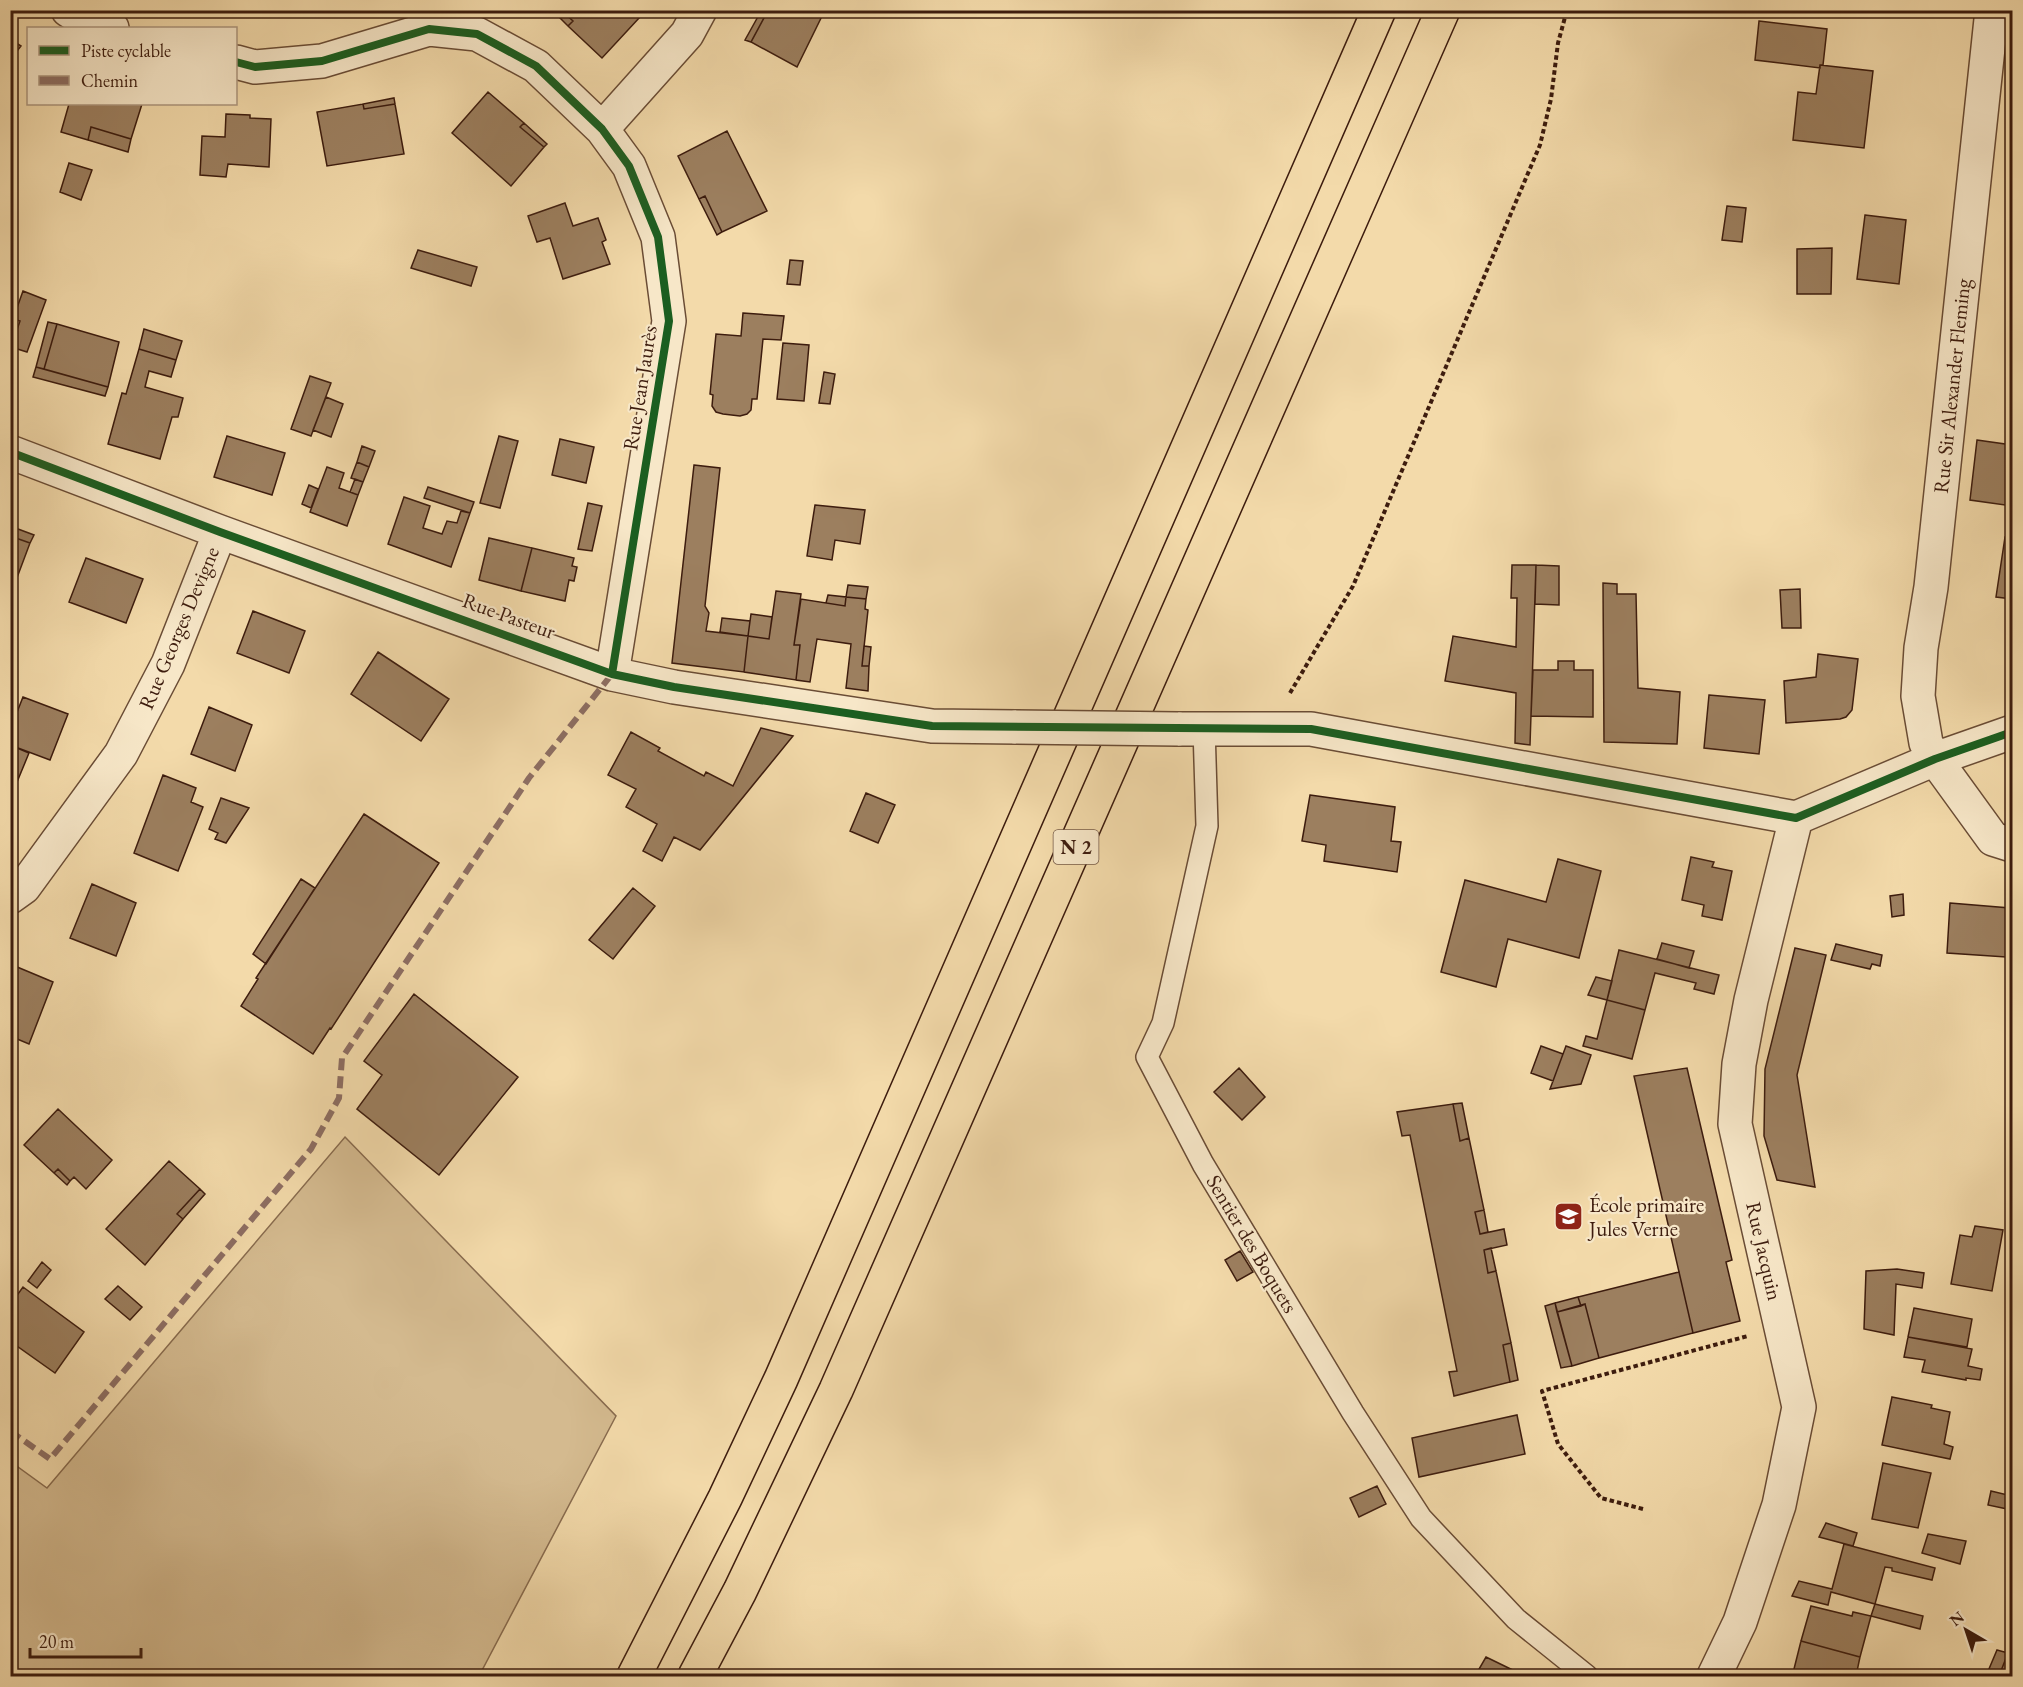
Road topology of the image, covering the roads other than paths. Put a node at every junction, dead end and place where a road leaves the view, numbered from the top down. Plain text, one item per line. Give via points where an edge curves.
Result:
1 (68, 10) edge
2 (700, 10) edge
3 (1379, 10) edge
4 (1443, 10) edge
5 (1992, 10) edge
6 (108, 27) edge
7 (237, 62) edge
8 (602, 129) junction
9 (10, 452) edge
10 (220, 531) junction
11 (612, 674) junction
12 (1191, 729) junction
13 (2013, 732) edge
14 (1935, 759) junction
15 (1796, 818) junction
16 (2013, 845) edge
17 (10, 897) edge
18 (634, 1677) edge
19 (695, 1677) edge
20 (1587, 1677) edge
21 (1714, 1677) edge

1 - 6 street via 84,20
2 - 8 street via 687,34
3 - 18 highway, N 2 via 780,1379
4 - 19 highway, N 2 via 837,1390
5 - 14 street, Rue Sir Alexander Fleming via 1921,648 1918,696 1926,743
7 - 8 street, Rue Jean Jaurès via 255,67 322,61 429,29 477,33 536,66
8 - 11 street, Rue Jean Jaurès via 629,166 658,237 669,321
9 - 10 street, Rue Pasteur
10 - 11 street, Rue Pasteur
10 - 17 street, Rue Georges Devigne via 168,664 121,754 24,887
11 - 12 street, Rue Pasteur, bridge via 932,726
12 - 15 street, Rue Pasteur via 1311,729
12 - 20 lane, Sentier des Boquets via 1207,826 1163,1023 1147,1057 1203,1164 1421,1518 1516,1619
13 - 14 street
14 - 15 street
14 - 16 street, Rue Sir Alexander Fleming via 1993,838
15 - 21 street, Rue Jacquin via 1751,1000 1739,1064 1735,1124 1799,1407 1779,1505 1740,1622

